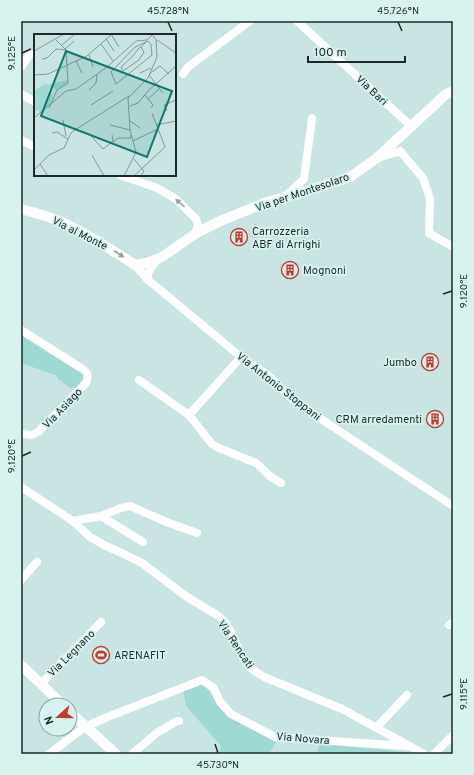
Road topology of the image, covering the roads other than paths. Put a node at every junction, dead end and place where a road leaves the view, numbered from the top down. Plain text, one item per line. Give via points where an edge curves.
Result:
1 (250, 21) edge
2 (297, 21) edge
3 (30, 54) dead end
4 (21, 66) edge
5 (183, 74) dead end
6 (453, 91) edge
7 (21, 94) edge
8 (34, 101) edge
9 (312, 118) dead end
10 (412, 127) junction
11 (21, 140) edge
12 (34, 146) edge
13 (377, 158) junction
14 (123, 176) edge
15 (286, 196) junction
16 (21, 209) edge
17 (196, 219) junction
18 (218, 222) junction
19 (195, 234) junction
20 (453, 247) edge
21 (157, 260) junction
22 (135, 265) junction
23 (147, 279) junction
24 (21, 330) edge
25 (241, 357) junction
26 (139, 380) dead end
27 (189, 415) junction
28 (21, 434) edge
29 (281, 483) dead end
30 (21, 487) edge
31 (453, 506) edge
32 (101, 516) junction
33 (73, 521) junction
34 (197, 533) dead end
35 (143, 542) dead end
36 (37, 562) dead end
37 (21, 580) edge
38 (101, 622) dead end
39 (21, 665) edge
40 (41, 684) junction
41 (407, 695) dead end
42 (55, 697) edge
43 (78, 720) edge
44 (179, 721) dead end
45 (86, 727) junction
46 (376, 727) junction
47 (453, 735) edge
48 (409, 746) junction
49 (49, 754) edge
50 (116, 754) edge
51 (132, 754) edge
52 (424, 754) edge
53 (434, 754) edge

1 - 5 street via 188,67
2 - 10 street, Via Bari
3 - 4 street
6 - 10 main road, Via per Montesolaro via 445,95
7 - 8 street
9 - 15 street via 304,179
10 - 13 main road, Via per Montesolaro
11 - 12 street
13 - 15 main road, Via per Montesolaro via 350,177
13 - 20 street via 400,151 423,178 428,192 429,233
17 -> 14 street via 176,199 157,188
15 - 18 main road, Via per Montesolaro
16 -> 22 main road, Via al Monte via 52,218 79,231
17 - 18 street
17 - 19 street via 198,226
18 - 19 main road, Via per Montesolaro
19 - 21 main road, Via per Montesolaro
21 - 22 main road, Via per Montesolaro
21 - 23 street
22 - 23 street, Via Antonio Stoppani
23 - 25 street, Via Antonio Stoppani
24 - 28 street, Via Asiago via 87,372 88,378 38,432 32,435
25 - 27 street
25 - 31 street, Via Antonio Stoppani via 268,375 293,400 317,417
26 - 27 street
27 - 29 street via 212,444 256,463
30 - 33 street, Via Rencati
32 - 33 street
32 - 34 street via 130,506
32 - 35 street
33 - 46 street, Via Rencati via 90,536 142,563 187,597 217,615 225,622 243,658 257,673 342,709
36 - 37 street
38 - 40 street, Via Legnano
39 - 40 main road
40 - 42 main road
41 - 46 street
43 - 45 main road
44 - 51 street via 158,732
45 - 48 street, Via Novara via 202,680 214,688 220,702 231,714 275,737
45 - 49 street
45 - 50 main road
46 - 48 street, Via Rencati
47 - 53 street
48 - 52 street, Via Rencati

